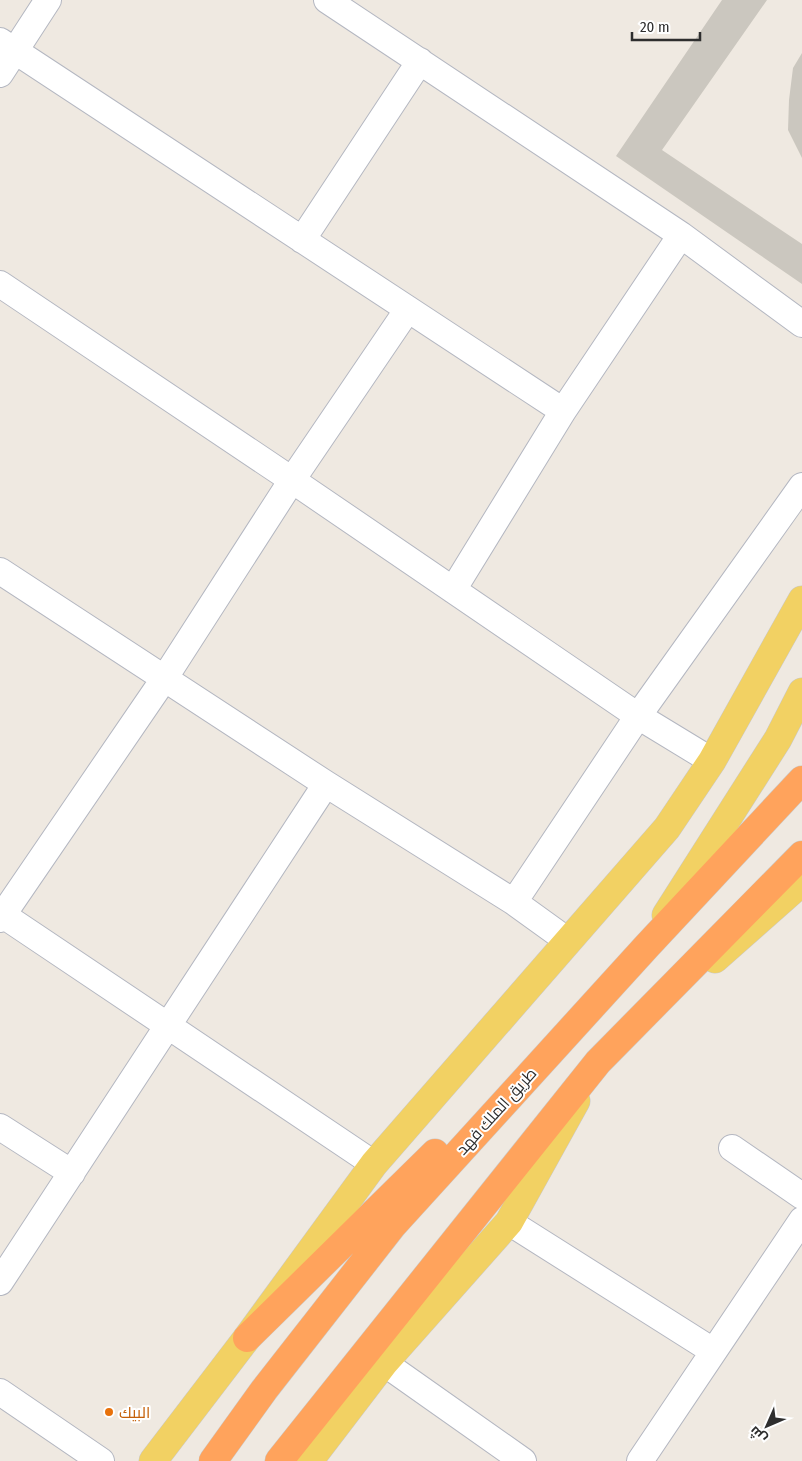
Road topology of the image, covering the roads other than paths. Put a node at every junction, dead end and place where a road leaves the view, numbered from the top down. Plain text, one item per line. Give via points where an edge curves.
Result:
1 (48, 0) edge
2 (327, 0) edge
3 (7, 46) edge
4 (420, 61) junction
5 (0, 74) edge
6 (681, 235) junction
7 (302, 240) junction
8 (0, 284) edge
9 (408, 309) junction
10 (802, 324) edge
11 (563, 411) junction
12 (292, 480) junction
13 (802, 486) edge
14 (0, 571) edge
15 (453, 590) junction
16 (802, 600) edge
17 (164, 679) junction
18 (802, 692) edge
19 (638, 716) junction
20 (712, 761) junction
21 (802, 780) edge
22 (326, 784) junction
23 (802, 855) edge
24 (802, 882) edge
25 (514, 902) junction
26 (1, 917) edge
27 (568, 942) junction
28 (647, 946) junction
29 (168, 1025) junction
30 (598, 1062) junction
31 (0, 1127) edge
32 (732, 1148) dead end
33 (374, 1164) junction
34 (72, 1173) junction
35 (802, 1196) edge
36 (802, 1220) edge
37 (509, 1222) junction
38 (0, 1282) edge
39 (247, 1338) junction
40 (713, 1351) junction
41 (384, 1363) junction
42 (0, 1392) edge
43 (101, 1461) edge
44 (153, 1461) edge
45 (213, 1461) edge
46 (280, 1461) edge
47 (309, 1461) edge
48 (523, 1461) edge
49 (640, 1461) edge

1 - 3 street
2 - 4 street
3 - 5 street
3 - 7 street
4 - 6 street
4 - 7 street
6 - 10 street
6 - 11 street
7 - 9 street
8 - 12 street
9 - 11 street
9 - 12 street
11 - 15 street
12 - 15 street
12 - 17 street
13 - 19 street
14 - 17 street
15 - 19 street
16 - 20 main road
17 - 22 street
17 - 26 street
18 - 28 main road via 778,739
19 - 20 street
19 - 25 street
20 - 27 main road via 667,828
21 - 28 highway, طريق الملك فهد
22 - 25 street
22 - 29 street
23 - 30 highway
24 - 30 main road
25 - 27 street
26 - 29 street
27 - 33 main road
28 - 39 highway
28 - 45 highway, طريق الملك فهد via 393,1224
29 - 33 street
29 - 34 street
30 - 37 main road
30 - 46 highway
31 - 34 street
32 - 35 street
33 - 39 main road
34 - 38 street
36 - 40 street
37 - 40 street
37 - 41 main road
39 - 44 main road
40 - 49 street
41 - 47 main road
41 - 48 street
42 - 43 street

